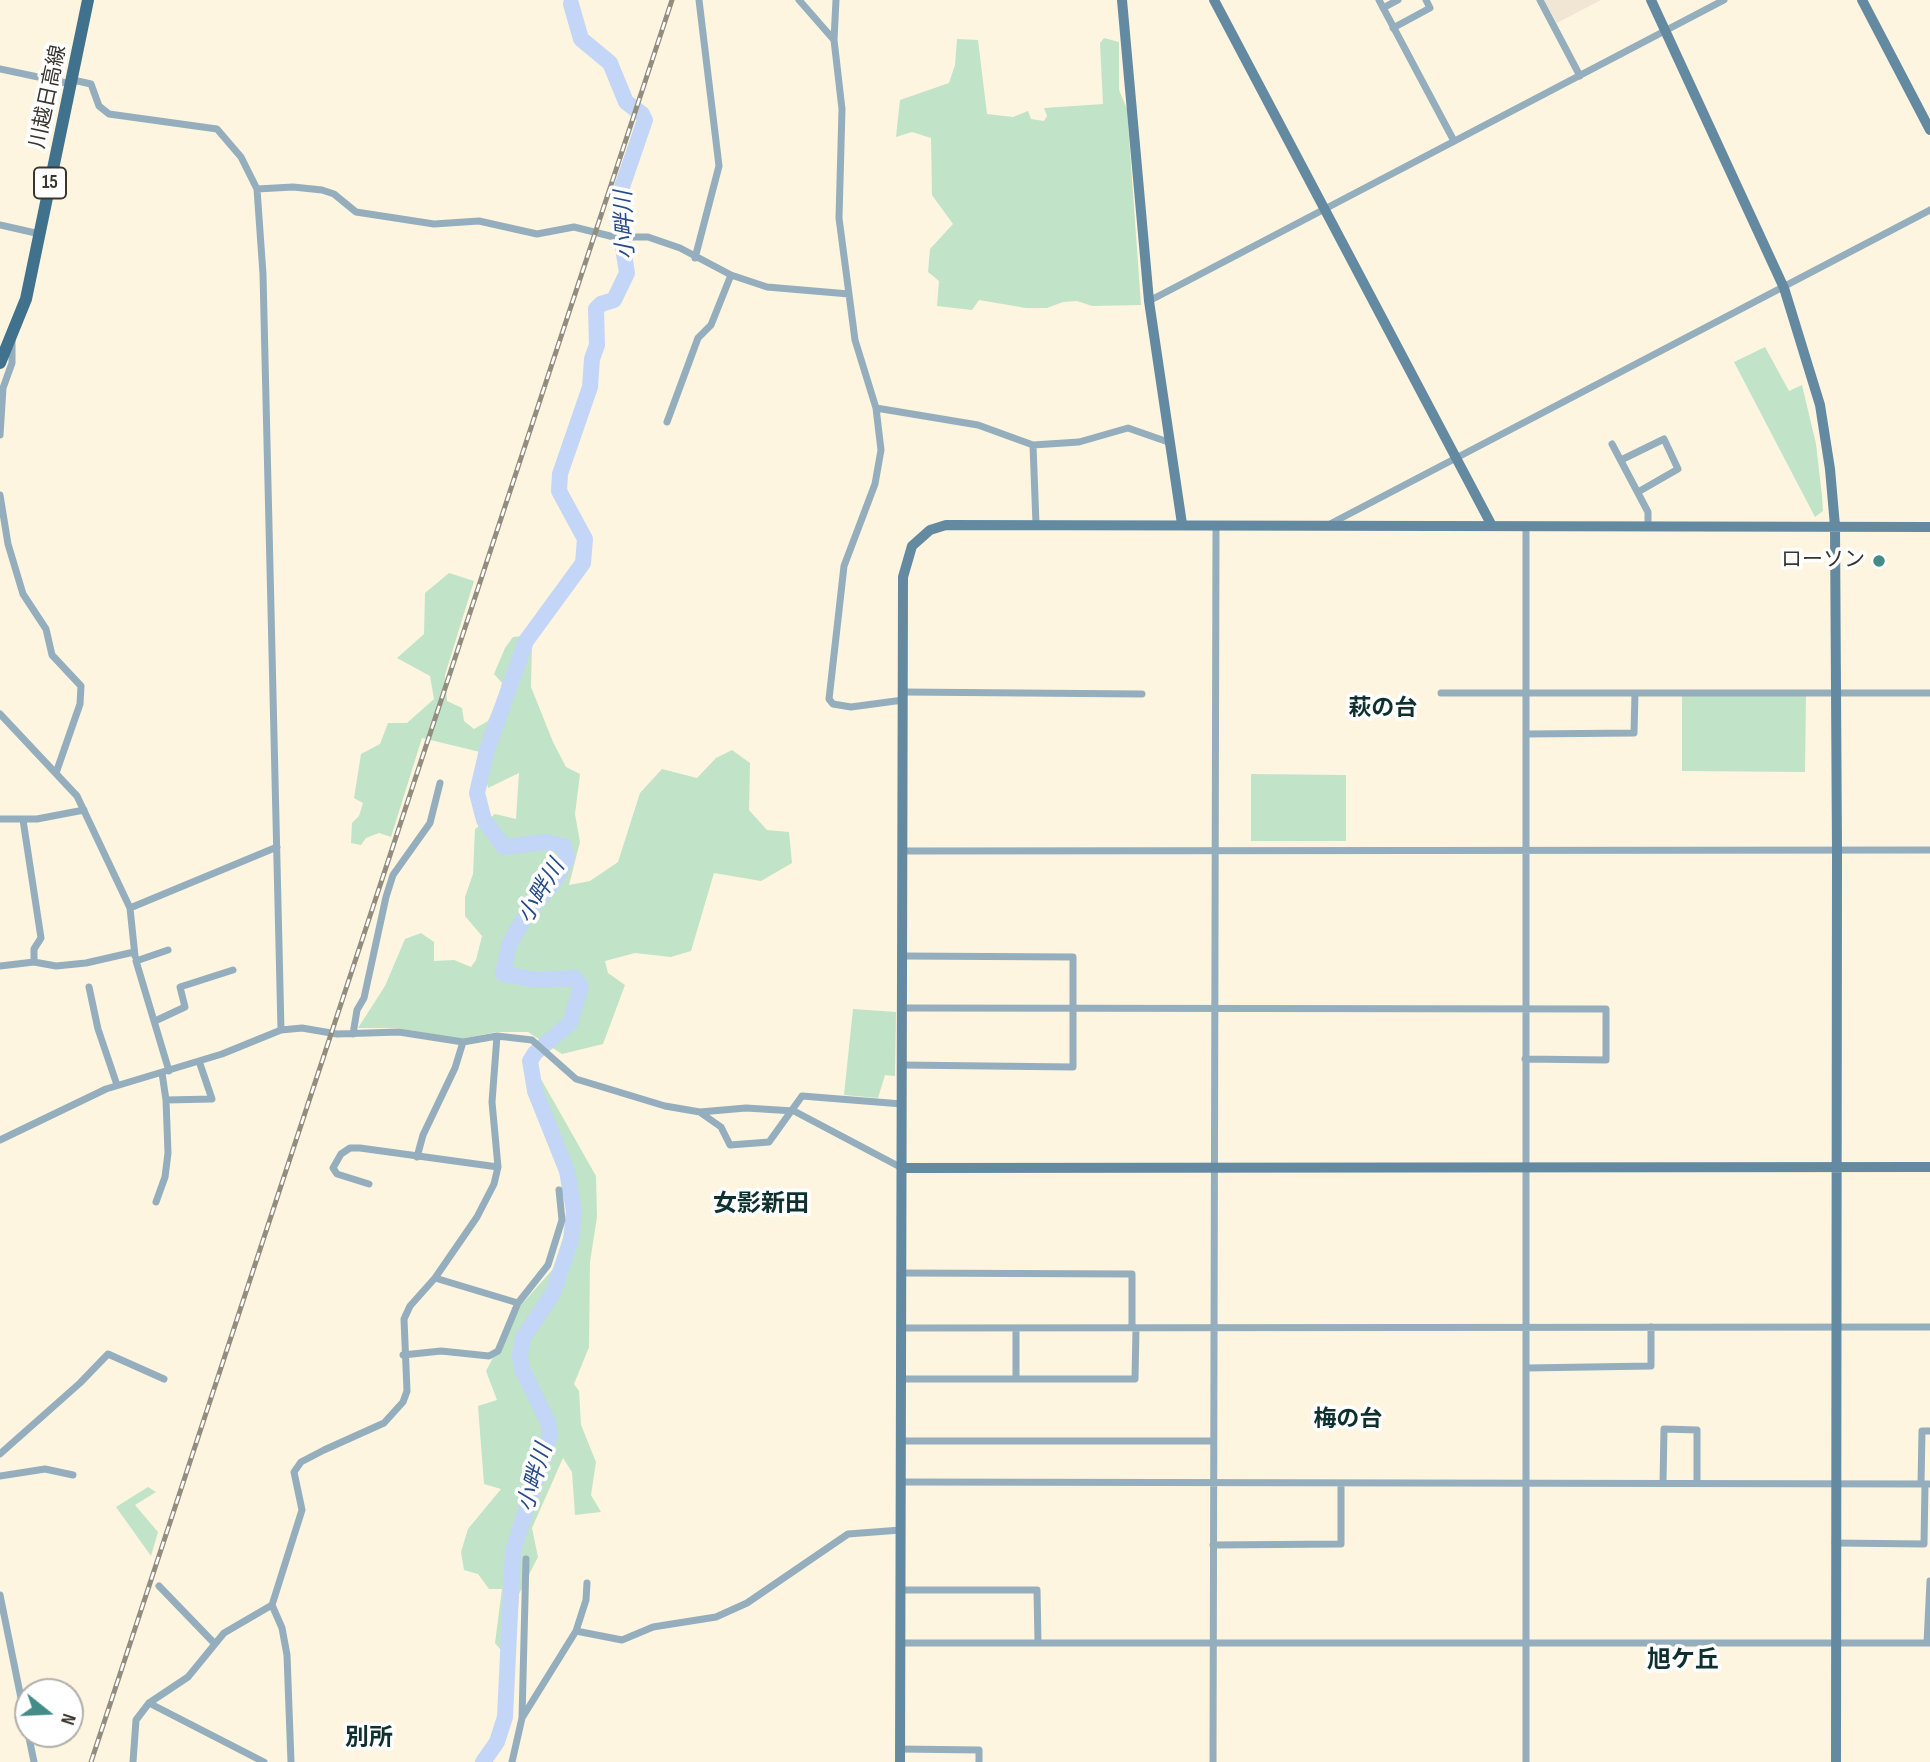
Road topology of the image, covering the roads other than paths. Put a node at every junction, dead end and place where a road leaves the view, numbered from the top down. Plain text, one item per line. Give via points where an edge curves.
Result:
1 (88, 0) edge
2 (699, 0) edge
3 (799, 0) edge
4 (836, 0) edge
5 (1122, 0) edge
6 (1214, 0) edge
7 (1398, 0) edge
8 (1426, 0) edge
9 (1540, 0) edge
10 (1651, 0) edge
11 (1724, 0) edge
12 (1862, 0) edge
13 (1381, 4) edge
14 (1394, 28) junction
15 (1665, 31) junction
16 (834, 40) junction
17 (0, 69) edge
18 (1580, 76) junction
19 (72, 82) junction
20 (1930, 130) edge
21 (1454, 141) junction
22 (257, 189) junction
23 (1326, 210) junction
24 (1930, 210) edge
25 (0, 225) edge
26 (40, 234) junction
27 (695, 258) junction
28 (730, 275) junction
29 (1784, 288) junction
30 (849, 294) junction
31 (1149, 301) junction
32 (12, 337) junction
33 (0, 363) edge
34 (876, 408) junction
35 (667, 422) dead end
36 (0, 435) edge
37 (1171, 443) junction
38 (1612, 444) dead end
39 (1033, 445) junction
40 (1457, 460) junction
41 (1621, 460) junction
42 (1638, 492) junction
43 (0, 495) edge
44 (1036, 524) junction
45 (1181, 524) junction
46 (1491, 524) junction
47 (1216, 525) junction
48 (1526, 525) junction
49 (1648, 525) junction
50 (1326, 526) junction
51 (1835, 526) junction
52 (1930, 527) edge
53 (1527, 692) junction
54 (1441, 693) dead end
55 (1635, 693) junction
56 (1836, 693) junction
57 (1930, 693) edge
58 (1142, 694) dead end
59 (903, 696) junction
60 (0, 714) edge
61 (1527, 734) junction
62 (56, 774) junction
63 (439, 783) dead end
64 (84, 810) junction
65 (0, 820) edge
66 (23, 820) junction
67 (277, 847) junction
68 (1215, 849) junction
69 (1527, 849) junction
70 (1837, 850) junction
71 (1930, 850) edge
72 (902, 851) junction
73 (130, 908) junction
74 (168, 950) dead end
75 (134, 952) junction
76 (902, 956) junction
77 (136, 961) junction
78 (34, 962) junction
79 (0, 966) edge
80 (233, 970) dead end
81 (89, 987) dead end
82 (902, 1008) junction
83 (1072, 1008) junction
84 (1215, 1008) junction
85 (1525, 1009) junction
86 (155, 1021) junction
87 (281, 1030) junction
88 (353, 1034) junction
89 (497, 1036) junction
90 (463, 1042) junction
91 (202, 1057) junction
92 (1525, 1059) junction
93 (902, 1065) junction
94 (165, 1072) junction
95 (117, 1086) junction
96 (166, 1100) junction
97 (902, 1104) junction
98 (794, 1111) junction
99 (700, 1112) junction
100 (0, 1140) edge
101 (417, 1157) junction
102 (498, 1167) junction
103 (1215, 1167) junction
104 (1525, 1167) junction
105 (1837, 1167) junction
106 (1930, 1167) edge
107 (902, 1168) junction
108 (369, 1184) dead end
109 (559, 1190) dead end
110 (156, 1202) dead end
111 (901, 1273) junction
112 (435, 1278) junction
113 (518, 1303) junction
114 (1527, 1326) junction
115 (1836, 1326) junction
116 (1930, 1326) edge
117 (1651, 1327) junction
118 (901, 1328) junction
119 (1016, 1328) junction
120 (1134, 1328) junction
121 (1214, 1328) junction
122 (403, 1355) junction
123 (1527, 1368) junction
124 (1016, 1377) junction
125 (164, 1379) dead end
126 (901, 1379) junction
127 (1930, 1431) edge
128 (901, 1441) junction
129 (1213, 1441) junction
130 (0, 1454) edge
131 (73, 1475) dead end
132 (0, 1476) edge
133 (901, 1482) junction
134 (1663, 1483) junction
135 (1697, 1483) junction
136 (1213, 1484) junction
137 (1341, 1484) junction
138 (1526, 1484) junction
139 (1836, 1484) junction
140 (1926, 1484) edge
141 (901, 1530) junction
142 (1835, 1543) junction
143 (1213, 1545) junction
144 (526, 1559) dead end
145 (1930, 1581) edge
146 (587, 1583) dead end
147 (159, 1586) dead end
148 (901, 1590) junction
149 (0, 1595) edge
150 (272, 1605) junction
151 (576, 1630) junction
152 (1527, 1642) junction
153 (901, 1643) junction
154 (1038, 1643) junction
155 (1836, 1643) junction
156 (1929, 1643) edge
157 (215, 1644) junction
158 (1213, 1644) junction
159 (149, 1703) junction
160 (522, 1718) junction
161 (900, 1749) junction
162 (34, 1762) edge
163 (133, 1762) edge
164 (264, 1762) edge
165 (290, 1762) edge
166 (512, 1762) edge
167 (900, 1762) edge
168 (979, 1762) edge
169 (1213, 1762) edge
170 (1526, 1762) edge
171 (1836, 1762) edge

1 - 19 main road, 川越日高線 / 15
2 - 27 street via 719,166
3 - 16 street
4 - 16 street
5 - 31 street
6 - 23 street
7 - 13 street
8 - 14 street via 1430,8
9 - 18 street
10 - 15 street
11 - 15 street
12 - 20 street
13 - 14 street
14 - 21 street
15 - 18 street
15 - 29 street
16 - 30 street via 842,109 839,218
17 - 19 street
18 - 21 street
19 - 22 street via 91,84 99,106 109,114 217,129 241,157
19 - 26 main road, 川越日高線 / 15
21 - 23 street
22 - 27 street via 322,190 356,212 419,223 479,221 537,234 574,227 667,242
22 - 67 street
23 - 31 street
23 - 40 street
24 - 29 street
25 - 26 street
26 - 32 main road, 川越日高線 / 15 via 26,299
27 - 28 street
28 - 30 street via 767,287
28 - 35 street via 711,324 698,338
29 - 40 street
29 - 51 street via 1820,405
30 - 34 street via 855,340
31 - 37 street
32 - 33 main road, 川越日高線 / 15
32 - 36 street
34 - 39 street via 978,425
34 - 59 street via 880,465 844,566 829,699 851,707
37 - 39 street via 1128,428 1079,442
37 - 45 street
38 - 41 street
39 - 44 street
40 - 46 street
40 - 50 street
41 - 42 street
41 - 42 street via 1664,439 1678,469
42 - 49 street via 1648,512
43 - 62 street via 23,594 46,629 52,655 81,686 80,704
44 - 45 street
44 - 59 street via 946,525 930,530 912,546 903,577
45 - 47 street
46 - 48 street
46 - 50 street
47 - 50 street
47 - 68 street
48 - 49 street
48 - 53 street
49 - 51 street
51 - 52 street
51 - 56 street
53 - 54 street
53 - 55 street
53 - 61 street
55 - 56 street
55 - 61 street via 1634,733
56 - 57 street
56 - 70 street
58 - 59 street
59 - 72 street
60 - 62 street
61 - 69 street
62 - 64 street
63 - 88 street via 430,823 393,875
64 - 66 street
64 - 73 street
65 - 66 street
66 - 78 street via 41,939 34,949
67 - 73 street
67 - 87 street
68 - 69 street
68 - 72 street
68 - 84 street
69 - 70 street
69 - 85 street
70 - 71 street
70 - 105 street
72 - 76 street
73 - 75 street
74 - 77 street
75 - 77 street
75 - 78 street via 86,963
76 - 82 street
76 - 83 street via 1073,957
77 - 86 street
78 - 79 street
80 - 86 street via 180,987 185,1007
81 - 95 street via 97,1029
82 - 83 street
82 - 93 street
83 - 84 street
83 - 93 street via 1073,1067
84 - 85 street
84 - 103 street
85 - 92 street
85 - 92 street via 1606,1009 1605,1060
86 - 94 street
87 - 88 street
87 - 91 street
88 - 90 street via 399,1032
89 - 90 street
89 - 99 street via 533,1041 576,1079 655,1104
89 - 102 street via 492,1102
90 - 101 street
91 - 94 street
91 - 96 street via 212,1099
92 - 104 street
93 - 97 street
94 - 95 street
94 - 96 street
95 - 100 street
96 - 110 street via 165,1177
97 - 98 street via 802,1096
97 - 107 street
98 - 99 street via 746,1108
98 - 99 street via 769,1142 730,1145 721,1127
98 - 107 street
101 - 102 street
101 - 108 street via 360,1148 341,1154 333,1168 337,1174
102 - 112 street via 477,1217
103 - 104 street
103 - 107 street
103 - 121 street
104 - 105 street
104 - 114 street
105 - 106 street
105 - 115 street
107 - 111 street
109 - 113 street via 562,1220 548,1265
111 - 118 street
111 - 120 street via 1132,1274
112 - 113 street
112 - 122 street via 404,1320
113 - 122 street via 498,1352 489,1356 440,1351
114 - 117 street
114 - 121 street
114 - 123 street
115 - 116 street
115 - 117 street
115 - 139 street
117 - 123 street via 1651,1367
118 - 119 street
118 - 126 street
119 - 120 street
119 - 124 street
120 - 121 street
120 - 124 street via 1135,1379
121 - 129 street
122 - 150 street via 407,1391 397,1410 384,1423 301,1462 294,1472 302,1510
123 - 138 street
124 - 126 street
125 - 130 street via 108,1354
126 - 128 street
127 - 140 street via 1922,1431
128 - 129 street
128 - 133 street
129 - 136 street
131 - 132 street via 45,1469
133 - 136 street
133 - 141 street
134 - 135 street
134 - 135 street via 1664,1429 1698,1430
134 - 138 street
135 - 139 street
136 - 137 street
136 - 143 street
137 - 138 street
137 - 143 street via 1340,1544
138 - 152 street
139 - 140 street
139 - 142 street
140 - 142 street via 1924,1544
141 - 148 street
141 - 151 street via 848,1534 747,1603 716,1617 653,1627 622,1640
142 - 155 street
143 - 158 street
144 - 160 street
145 - 156 street
146 - 151 street
147 - 157 street
148 - 153 street
148 - 154 street via 1037,1590
149 - 162 street
150 - 157 street via 231,1628
150 - 165 street via 287,1655
151 - 160 street
152 - 155 street
152 - 158 street
152 - 170 street
153 - 154 street
153 - 161 street
154 - 158 street
155 - 156 street
155 - 171 street
157 - 159 street via 187,1677
158 - 169 street
159 - 163 street via 136,1720
159 - 164 street
160 - 166 street
161 - 167 street
161 - 168 street via 979,1750

